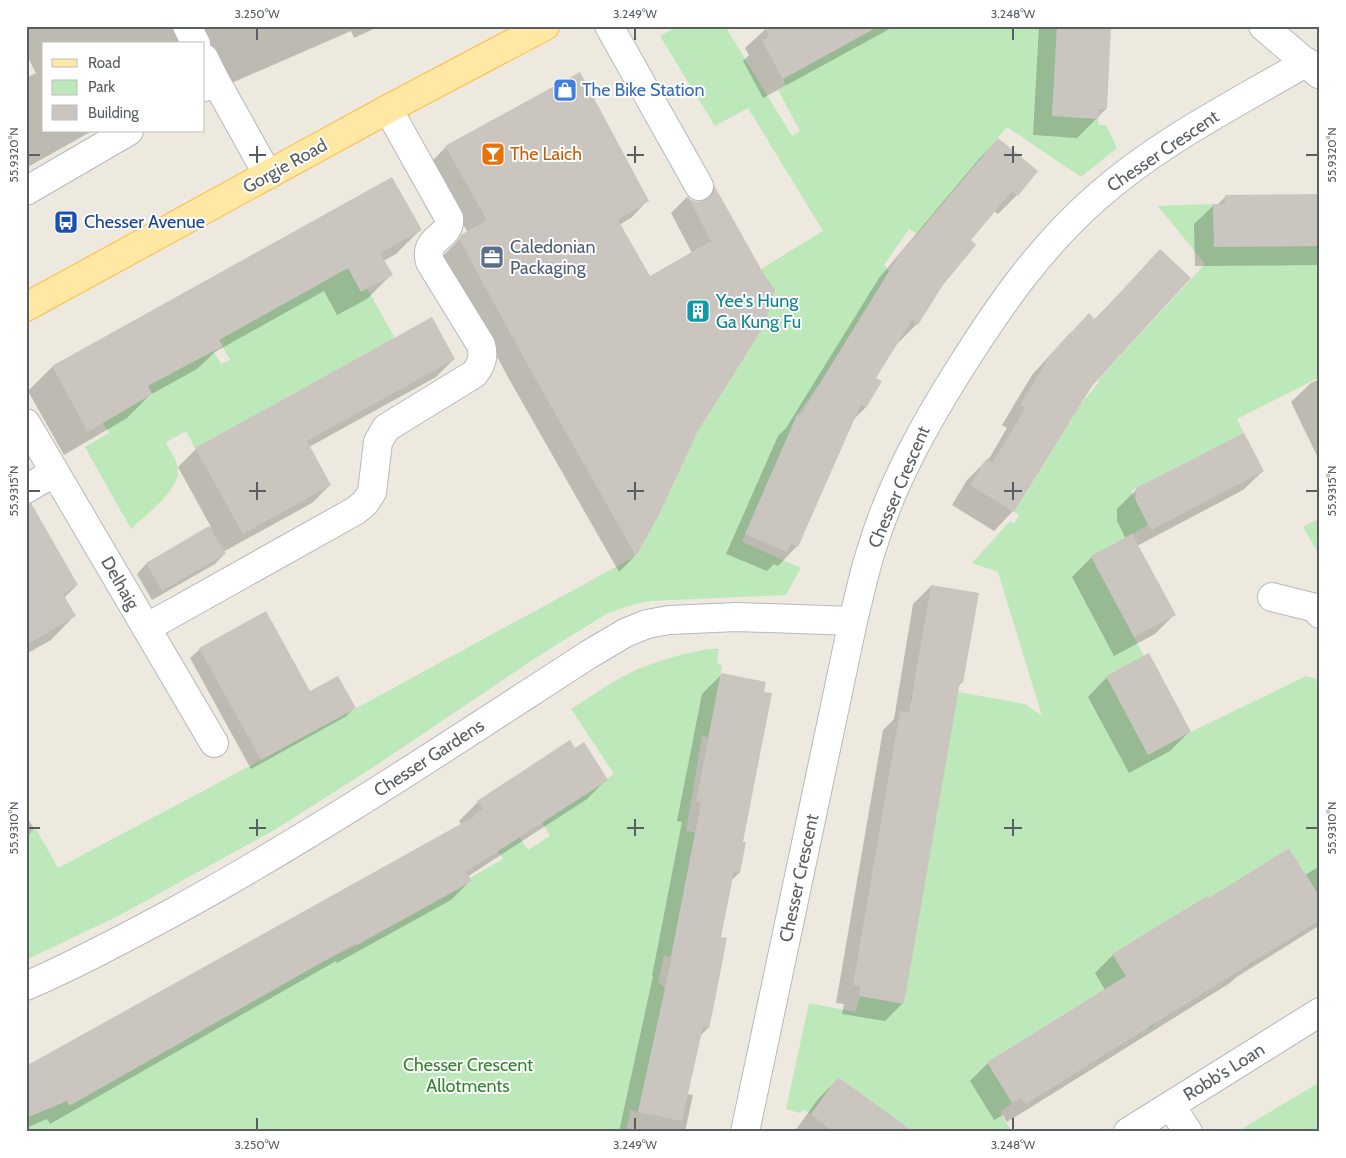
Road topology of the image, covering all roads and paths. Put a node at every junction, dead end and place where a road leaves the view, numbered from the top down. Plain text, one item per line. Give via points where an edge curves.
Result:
1 (187, 26) edge
2 (609, 26) edge
3 (1263, 26) edge
4 (535, 29) edge
5 (195, 42) edge
6 (1313, 68) edge
7 (208, 75) edge
8 (388, 110) junction
9 (128, 132) edge
10 (268, 175) junction
11 (699, 186) dead end
12 (26, 191) edge
13 (26, 307) edge
14 (26, 423) edge
15 (55, 472) junction
16 (26, 489) edge
17 (1272, 597) dead end
18 (1320, 614) edge
19 (853, 621) junction
20 (146, 628) junction
21 (214, 744) dead end
22 (26, 986) edge
23 (1320, 1012) edge
24 (1171, 1106) junction
25 (745, 1132) edge
26 (1128, 1132) edge
27 (1188, 1132) edge

1 - 5 street
2 - 11 street
3 - 6 street
4 - 8 main road, Gorgie Road
6 - 19 street, Chesser Crescent via 1179,136 1138,164 1055,237 1018,280 944,392 913,447 872,547
7 - 10 street
8 - 10 main road, Gorgie Road
8 - 20 street via 449,218 447,230 432,243 428,254 481,345 483,356 478,369 386,428 378,442 372,492 355,511
9 - 12 street via 85,165
10 - 13 main road, Gorgie Road
14 - 15 street, Delhaig
15 - 16 street
15 - 20 street, Delhaig
17 - 18 street via 1316,608
19 - 22 street, Chesser Gardens via 689,618 647,624 625,633 280,852 127,937
19 - 25 street, Chesser Crescent
20 - 21 street, Delhaig
23 - 24 street, Robb's Loan
24 - 26 street, Robb's Loan
24 - 27 street

